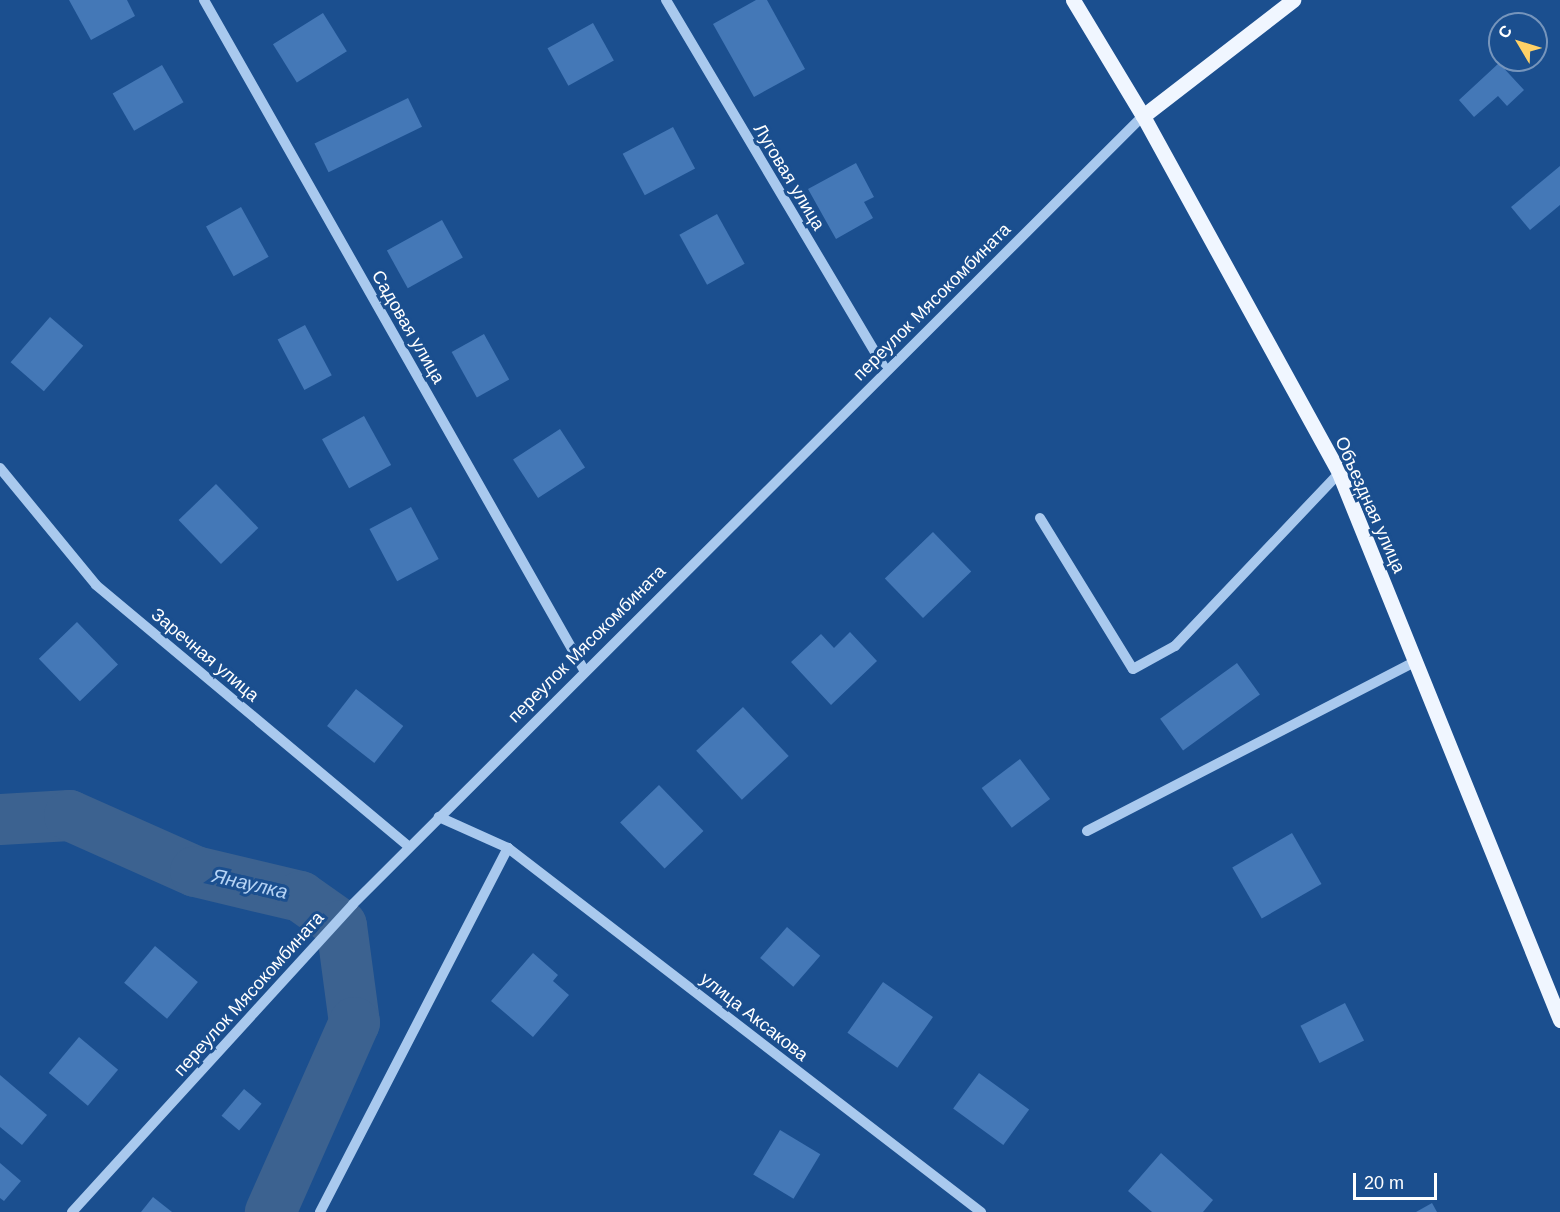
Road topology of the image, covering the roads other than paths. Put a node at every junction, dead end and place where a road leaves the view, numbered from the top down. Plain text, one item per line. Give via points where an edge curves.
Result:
1 (204, 0) edge
2 (666, 0) edge
3 (1073, 0) edge
4 (1293, 0) edge
5 (1143, 116) junction
6 (886, 371) junction
7 (0, 468) edge
8 (1339, 473) junction
9 (1040, 518) dead end
10 (1415, 662) junction
11 (584, 670) junction
12 (439, 817) junction
13 (1087, 831) dead end
14 (409, 847) junction
15 (508, 848) junction
16 (1560, 1020) edge
17 (72, 1212) edge
18 (320, 1212) edge
19 (981, 1212) edge

1 - 11 street, Садовая улица
2 - 6 street, Луговая улица
3 - 5 main road, Объездная улица
4 - 5 main road
5 - 6 street, переулок Мясокомбината
5 - 8 main road, Объездная улица
6 - 11 street, переулок Мясокомбината
7 - 14 street, Заречная улица via 96,585
8 - 9 street via 1175,646 1133,669
8 - 10 main road, Объездная улица
10 - 13 street
10 - 16 main road, Объездная улица
11 - 12 street, переулок Мясокомбината
12 - 14 street, переулок Мясокомбината
12 - 15 street, улица Аксакова
14 - 17 street, переулок Мясокомбината
15 - 18 street
15 - 19 street, улица Аксакова

